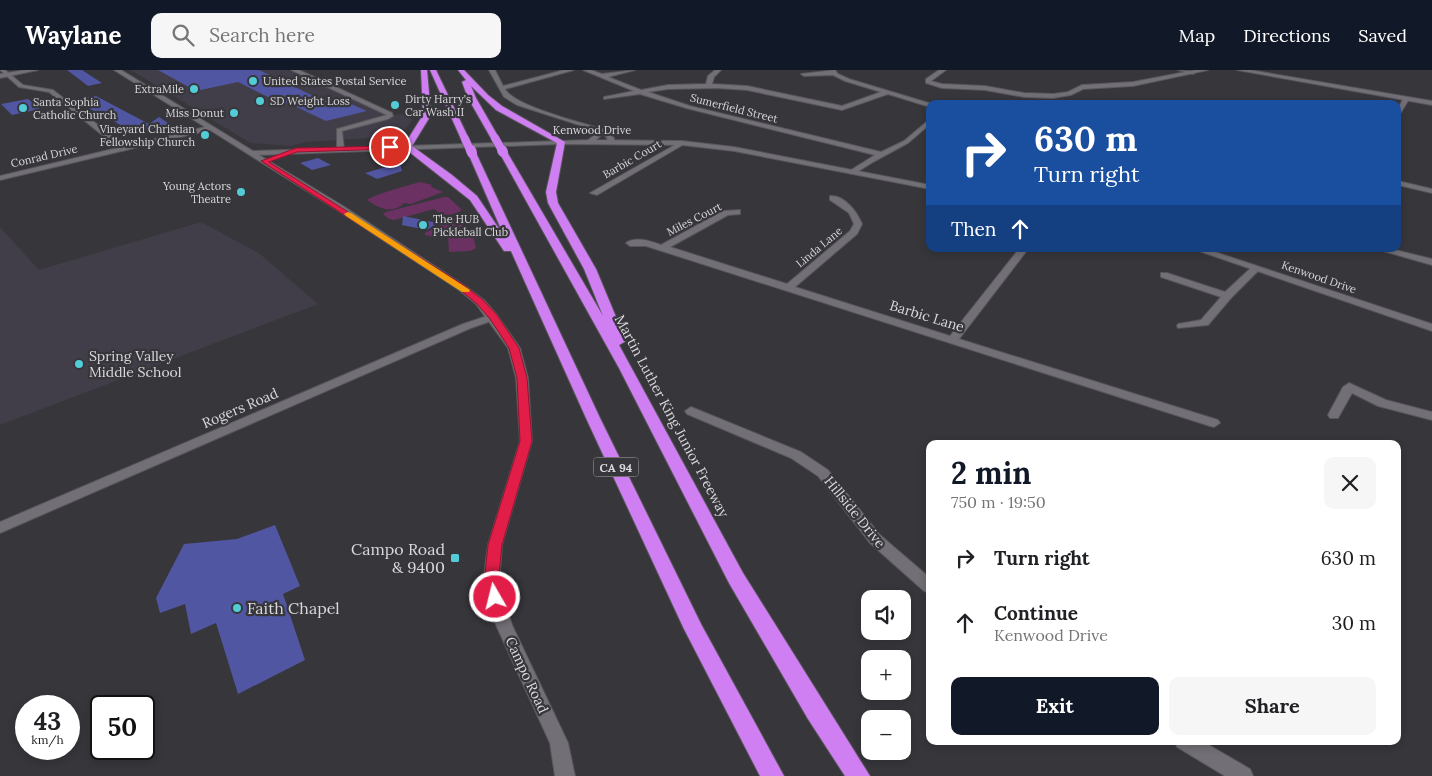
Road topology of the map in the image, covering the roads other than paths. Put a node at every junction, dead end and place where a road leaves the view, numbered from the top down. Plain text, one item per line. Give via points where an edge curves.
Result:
1 (35, 70) edge
2 (116, 70) edge
3 (294, 70) edge
4 (424, 70) edge
5 (433, 70) edge
6 (492, 70) edge
7 (571, 70) edge
8 (586, 70) edge
9 (632, 70) edge
10 (718, 70) edge
11 (943, 70) edge
12 (1181, 70) edge
13 (1205, 70) edge
14 (1240, 70) edge
15 (461, 71) edge
16 (833, 71) edge
17 (5, 72) edge
18 (1193, 72) junction
19 (804, 74) dead end
20 (0, 76) edge
21 (602, 76) junction
22 (709, 86) junction
23 (501, 88) junction
24 (641, 92) junction
25 (888, 92) junction
26 (606, 98) dead end
27 (1406, 99) junction
28 (1432, 103) edge
29 (926, 104) edge
30 (688, 107) junction
31 (1401, 108) edge
32 (676, 112) dead end
33 (926, 124) edge
34 (211, 128) junction
35 (603, 131) junction
36 (561, 142) junction
37 (590, 142) junction
38 (610, 142) junction
39 (682, 143) junction
40 (406, 147) junction
41 (340, 148) junction
42 (125, 149) junction
43 (296, 150) junction
44 (251, 153) junction
45 (881, 154) junction
46 (264, 161) junction
47 (854, 172) junction
48 (0, 178) edge
49 (1401, 184) edge
50 (926, 187) edge
51 (1432, 191) edge
52 (594, 193) dead end
53 (833, 198) dead end
54 (737, 212) dead end
55 (630, 242) dead end
56 (662, 248) junction
57 (1022, 252) edge
58 (1207, 252) edge
59 (1393, 252) edge
60 (1432, 262) edge
61 (1255, 269) junction
62 (527, 271) junction
63 (1164, 275) dead end
64 (787, 289) junction
65 (1227, 296) junction
66 (493, 317) junction
67 (1182, 326) dead end
68 (1432, 328) edge
69 (952, 339) junction
70 (638, 394) junction
71 (691, 411) dead end
72 (1334, 415) dead end
73 (1432, 416) edge
74 (1214, 423) dead end
75 (0, 528) edge
76 (926, 584) edge
77 (1191, 745) edge
78 (565, 776) edge
79 (772, 776) edge
80 (858, 776) edge
81 (1243, 776) edge

1 - 17 street
2 - 34 street, Campo Road
3 - 41 street via 390,114 386,118 339,130
4 - 40 highway via 427,115
5 - 62 highway, CA 94
6 - 23 street
7 - 23 street
8 - 21 street, Sumerfield Street
9 - 21 street
10 - 22 street via 711,76
11 - 18 street via 928,82 1053,96 1069,94 1082,87 1124,86
12 - 18 street
13 - 18 street
14 - 27 street
15 - 36 highway via 499,108
15 - 70 highway, Martin Luther King Junior Freeway, bridge via 472,98
16 - 19 street
16 - 25 street via 847,80
17 - 20 street
17 - 42 street via 21,86 51,90
21 - 24 street, Sumerfield Street
22 - 24 street
22 - 25 street via 747,88 842,108
23 - 35 street via 506,96 527,108
24 - 26 street
24 - 30 street, Sumerfield Street
25 - 29 street
27 - 28 street
27 - 31 street
30 - 32 street
30 - 45 street, Sumerfield Street
33 - 45 street via 906,142
34 - 42 street, Conrad Drive
34 - 44 street, Campo Road
35 - 37 street
35 - 38 street via 611,138
36 - 37 street, Kenwood Drive
36 - 40 street, Kenwood Drive
36 - 70 highway via 551,192 553,202 590,269
37 - 38 street, Kenwood Drive
38 - 39 street, Kenwood Drive
39 - 47 street, Kenwood Drive via 734,149
39 - 52 street, Barbic Court
40 - 41 street, Kenwood Drive
40 - 62 highway via 474,198
41 - 43 street, Kenwood Drive
42 - 48 street, Conrad Drive
43 - 44 street, Kenwood Drive
43 - 46 street
44 - 46 street, Campo Road
45 - 47 street
46 - 66 street, Campo Road via 455,283 480,302
47 - 50 street, Kenwood Drive
49 - 51 street
53 - 64 street, Linda Lane via 853,212 858,224 854,232
54 - 56 street, Miles Court via 726,213
55 - 56 street, Barbic Lane
56 - 64 street, Barbic Lane
57 - 69 street
58 - 61 street, Kenwood Drive
59 - 60 street
61 - 65 street
61 - 68 street, Kenwood Drive
62 - 79 highway, CA 94 via 694,629
63 - 65 street
64 - 69 street, Barbic Lane
65 - 67 street via 1204,323
66 - 75 street, Rogers Road
66 - 78 street, Campo Road via 517,354 526,410 526,441 495,545 491,583 504,625 558,743
69 - 74 street, Barbic Lane
70 - 80 highway, Martin Luther King Junior Freeway via 736,578
71 - 76 street, Hillside Drive via 796,455 823,473 875,539
72 - 73 street via 1349,387 1382,403
77 - 81 street

